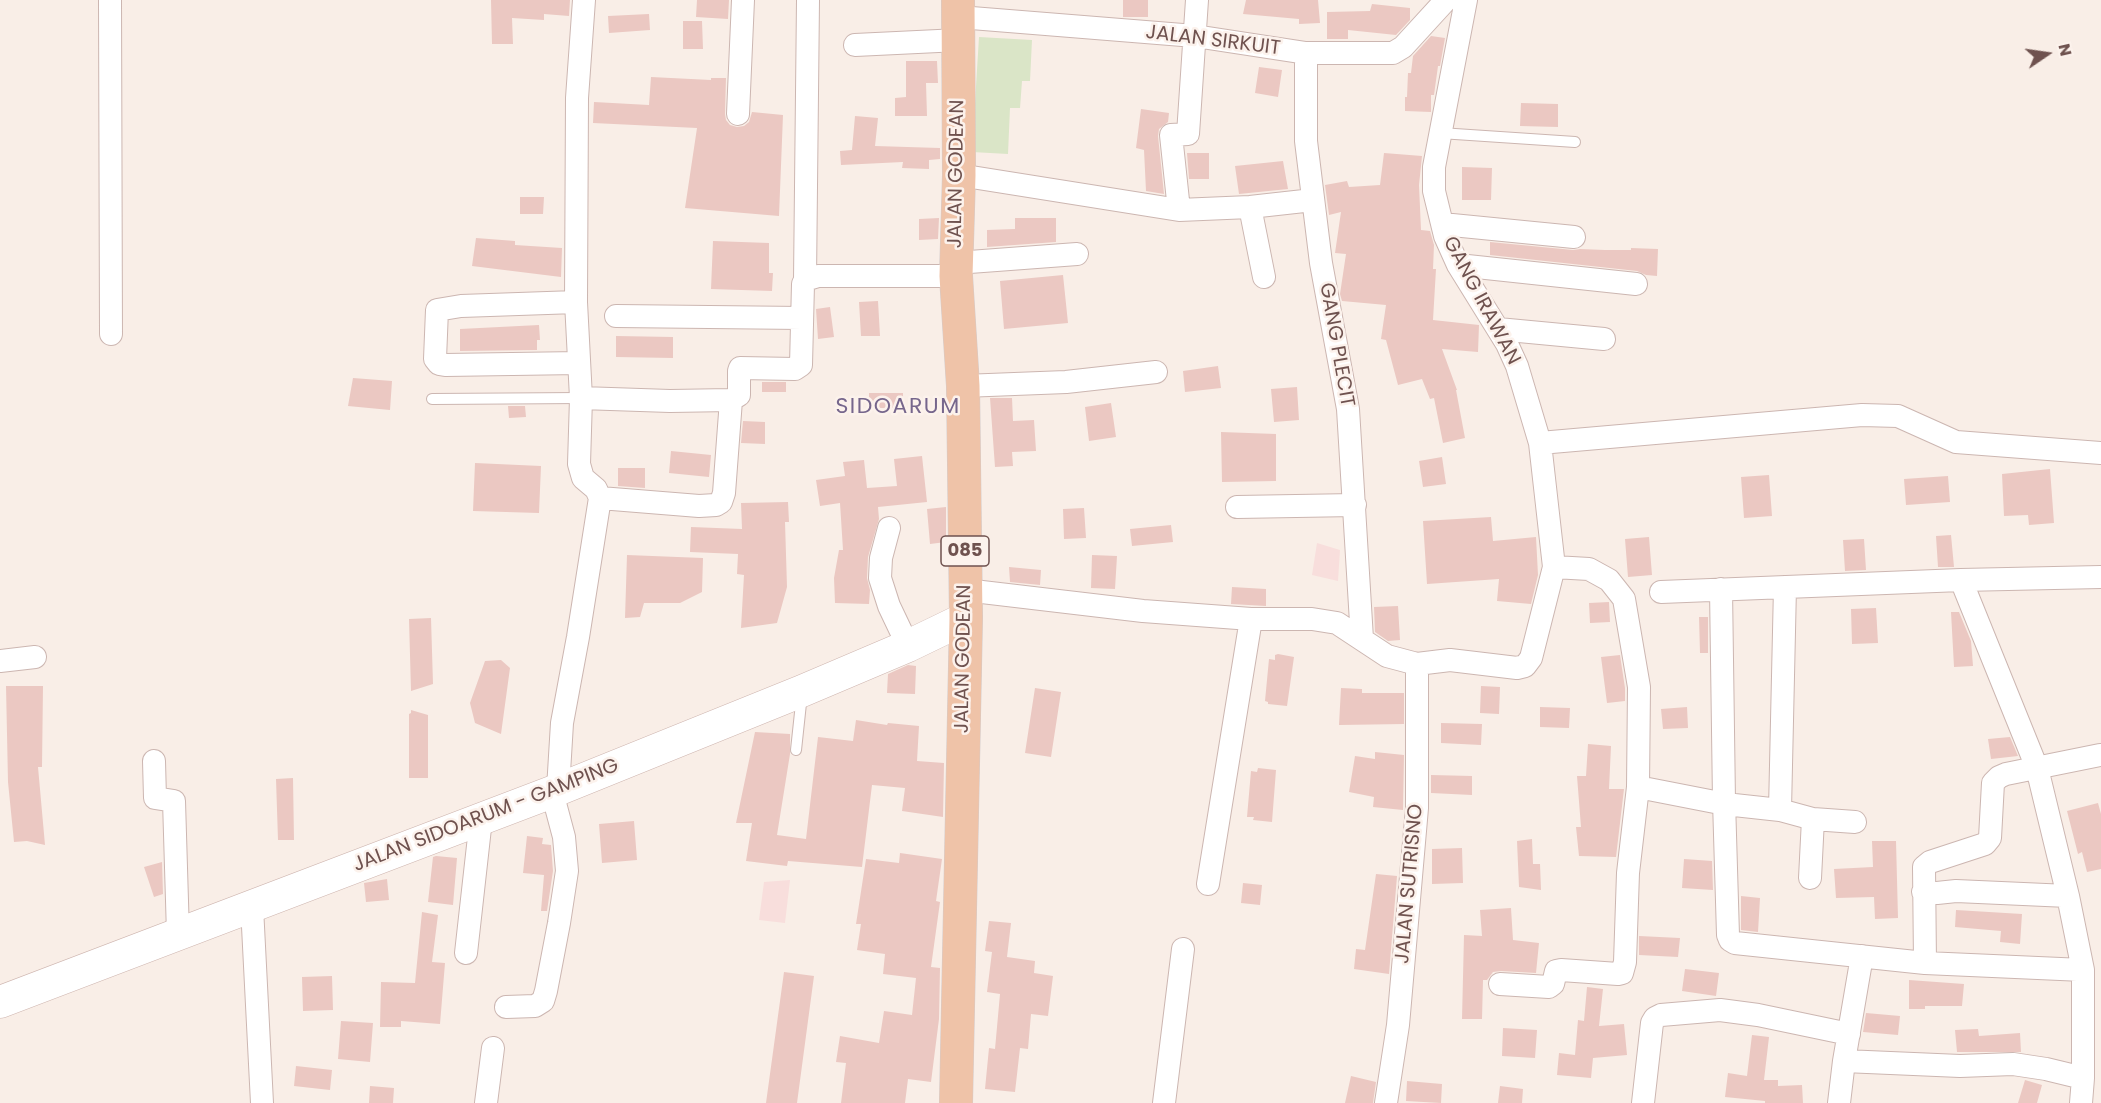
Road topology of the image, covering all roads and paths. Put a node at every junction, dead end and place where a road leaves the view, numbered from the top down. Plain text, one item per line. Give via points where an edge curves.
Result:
1 (110, 0) edge
2 (584, 0) edge
3 (743, 0) edge
4 (808, 0) edge
5 (1197, 0) edge
6 (1446, 0) edge
7 (1466, 0) edge
8 (958, 19) edge
9 (1195, 36) junction
10 (855, 45) dead end
11 (1306, 53) junction
12 (738, 114) dead end
13 (1440, 133) junction
14 (1575, 142) dead end
15 (959, 175) junction
16 (1313, 200) junction
17 (1250, 207) junction
18 (1179, 210) junction
19 (1442, 224) junction
20 (1574, 237) dead end
21 (1077, 254) dead end
22 (1458, 265) junction
23 (956, 270) junction
24 (1264, 277) dead end
25 (805, 280) junction
26 (1636, 284) dead end
27 (576, 302) junction
28 (616, 316) dead end
29 (802, 318) junction
30 (1498, 329) junction
31 (111, 334) dead end
32 (1604, 339) dead end
33 (579, 363) junction
34 (1156, 372) dead end
35 (963, 386) junction
36 (581, 398) junction
37 (432, 399) dead end
38 (731, 400) junction
39 (1540, 443) junction
40 (2101, 453) edge
41 (600, 498) junction
42 (1355, 504) junction
43 (1237, 507) dead end
44 (889, 528) dead end
45 (1554, 567) junction
46 (2101, 577) edge
47 (1961, 580) junction
48 (1785, 587) junction
49 (1721, 589) junction
50 (1661, 592) dead end
51 (966, 604) junction
52 (1251, 619) junction
53 (1362, 639) junction
54 (908, 646) junction
55 (35, 657) dead end
56 (0, 661) edge
57 (1417, 664) junction
58 (802, 691) junction
59 (796, 750) dead end
60 (2100, 755) edge
61 (154, 761) dead end
62 (2037, 768) junction
63 (1638, 787) junction
64 (555, 790) junction
65 (1725, 804) junction
66 (1780, 810) junction
67 (481, 819) junction
68 (1813, 819) junction
69 (1855, 822) dead end
70 (1810, 878) dead end
71 (1208, 884) dead end
72 (1923, 892) junction
73 (2068, 896) junction
74 (252, 907) junction
75 (178, 934) junction
76 (1183, 949) dead end
77 (466, 954) dead end
78 (1862, 956) junction
79 (1925, 963) junction
80 (2083, 970) junction
81 (1500, 984) dead end
82 (0, 1002) edge
83 (506, 1007) dead end
84 (1849, 1034) junction
85 (493, 1048) dead end
86 (1844, 1061) junction
87 (2084, 1078) junction
88 (262, 1103) edge
89 (486, 1103) edge
90 (956, 1103) edge
91 (1164, 1103) edge
92 (1386, 1103) edge
93 (1643, 1103) edge
94 (1839, 1103) edge
95 (2081, 1103) edge

1 - 31 street
2 - 27 street via 577,98
3 - 12 street
4 - 25 street
5 - 9 street
6 - 11 street, JALAN SIRKUIT via 1393,53
7 - 13 street, GANG IRAWAN
8 - 9 street, JALAN SIRKUIT
8 - 10 street, JALAN SIRKUIT
8 - 15 main road, JALAN GODEAN / 085
9 - 11 street, JALAN SIRKUIT
9 - 18 street via 1188,134 1171,135
11 - 16 street, GANG PLECIT via 1306,141
13 - 14 lane
13 - 19 street, GANG IRAWAN via 1434,191
15 - 18 street
15 - 23 main road, JALAN GODEAN / 085
16 - 17 street
16 - 42 street, GANG PLECIT via 1348,409
17 - 18 street
17 - 24 street
19 - 20 street
19 - 22 street, GANG IRAWAN
21 - 23 street
22 - 26 street
22 - 30 street, GANG IRAWAN
23 - 25 street via 818,276
23 - 35 main road, JALAN GODEAN / 085
25 - 29 street
27 - 33 street
27 - 33 street via 437,310 435,359 445,366
28 - 29 street
29 - 38 street via 801,365 795,369 740,368 739,395
30 - 32 street
30 - 39 street, GANG IRAWAN via 1517,366
33 - 36 street
34 - 35 street via 1066,382
35 - 51 main road, JALAN GODEAN / 085
36 - 37 lane
36 - 38 street
36 - 41 street via 579,464 583,478
38 - 41 street via 721,502 699,506
39 - 40 street via 1862,415 1898,416 1956,442
39 - 45 street, GANG IRAWAN
41 - 64 street via 562,723
42 - 43 street
42 - 53 street, GANG PLECIT
44 - 54 street via 880,578
45 - 57 street via 1526,666 1450,660
45 - 63 street via 1588,569 1609,580 1624,599 1639,687
46 - 47 street
47 - 48 street
47 - 62 street
48 - 49 street
48 - 66 street
49 - 50 street
49 - 65 street
51 - 52 street
51 - 54 main road, JALAN SIDOARUM - GAMPING
51 - 90 main road, JALAN GODEAN / 085
52 - 53 street via 1337,623
52 - 71 street
53 - 57 street via 1387,656
54 - 58 main road, JALAN SIDOARUM - GAMPING
55 - 56 street
57 - 92 street, JALAN SUTRISNO via 1417,808 1398,1025
58 - 59 lane
58 - 64 main road, JALAN SIDOARUM - GAMPING
60 - 62 street
61 - 75 street via 154,798 174,801
62 - 72 street via 2006,774 1993,783 1990,838 1985,844 1930,862 1924,867
62 - 73 street
63 - 65 street
63 - 81 street via 1622,973 1556,970 1549,987
64 - 67 main road, JALAN SIDOARUM - GAMPING
64 - 83 street via 567,871 546,991 543,1001 535,1006
65 - 66 street
65 - 78 street via 1730,940
66 - 68 street
67 - 74 main road, JALAN SIDOARUM - GAMPING
67 - 77 street
68 - 69 street
68 - 70 street
72 - 73 street
72 - 79 street
73 - 80 street
74 - 75 main road, JALAN SIDOARUM - GAMPING
74 - 88 street
75 - 82 main road, JALAN SIDOARUM - GAMPING
76 - 91 street
78 - 79 street
78 - 84 street
79 - 80 street
80 - 87 street
84 - 86 street
84 - 93 street via 1729,1011 1661,1015 1652,1023
85 - 89 street
86 - 87 street via 2013,1064
86 - 94 street
87 - 95 street

